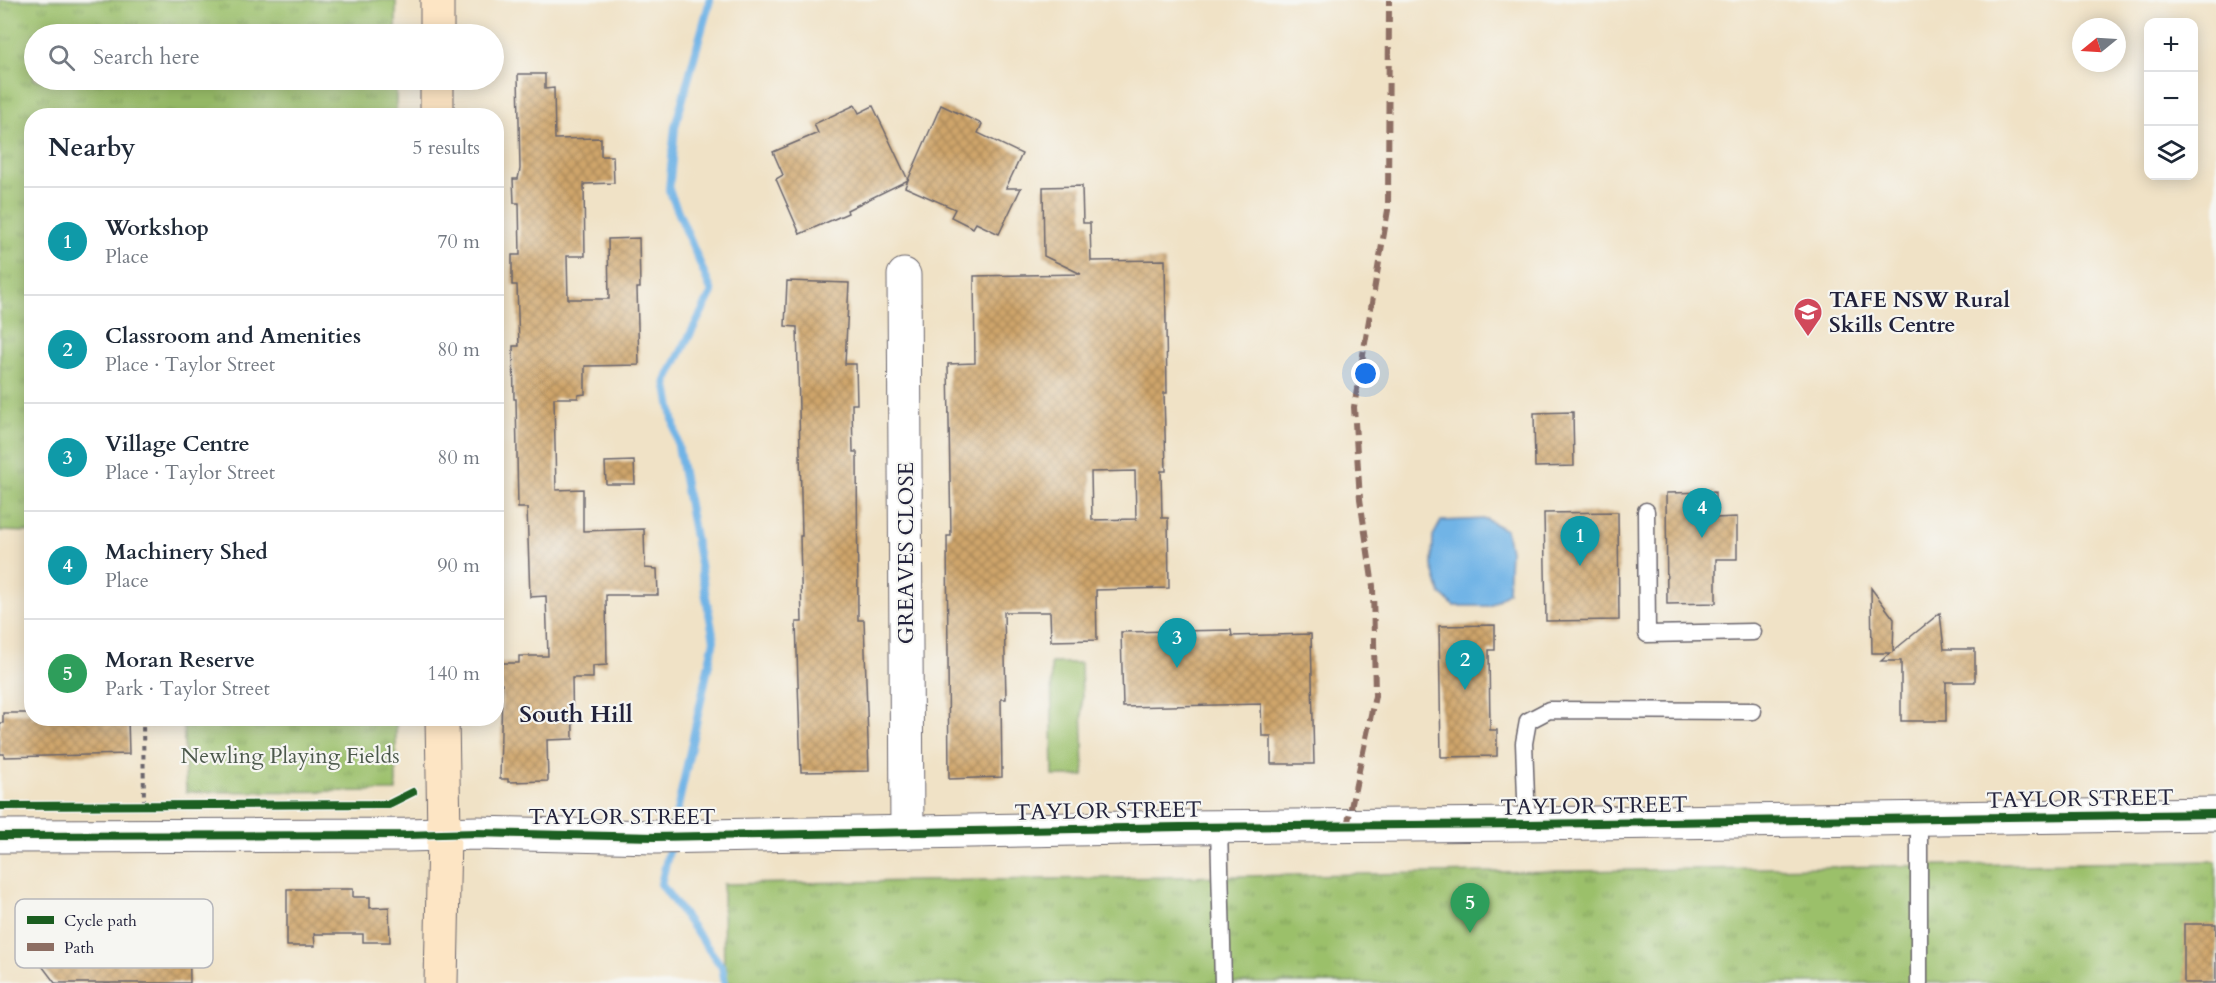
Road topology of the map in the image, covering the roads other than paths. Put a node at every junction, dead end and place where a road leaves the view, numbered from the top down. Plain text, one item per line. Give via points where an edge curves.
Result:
1 (437, 0) edge
2 (437, 24) edge
3 (437, 90) edge
4 (437, 108) edge
5 (904, 275) dead end
6 (1646, 511) dead end
7 (1753, 632) dead end
8 (1753, 711) dead end
9 (442, 726) edge
10 (2216, 814) edge
11 (1919, 817) junction
12 (1527, 824) junction
13 (1219, 827) junction
14 (907, 832) junction
15 (444, 834) junction
16 (0, 836) edge
17 (441, 983) edge
18 (1222, 983) edge
19 (1919, 983) edge

1 - 2 street
3 - 4 street
5 - 14 street, GREAVES CLOSE
6 - 7 lane via 1647,634
8 - 12 lane via 1549,710 1528,721 1524,743
9 - 15 street
10 - 11 street, TAYLOR STREET
11 - 12 street, TAYLOR STREET
11 - 19 lane
12 - 13 street, TAYLOR STREET
13 - 14 street, TAYLOR STREET
13 - 18 lane
14 - 15 street, TAYLOR STREET via 655,837
15 - 16 street, TAYLOR STREET
15 - 17 street

